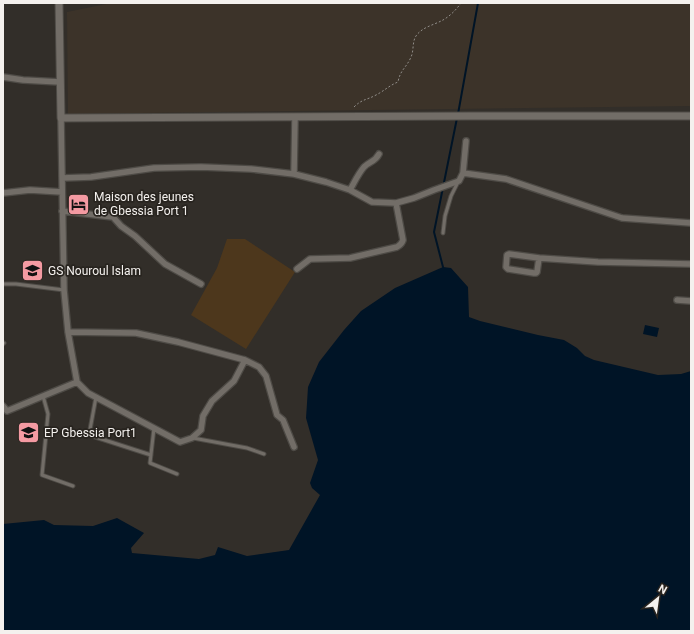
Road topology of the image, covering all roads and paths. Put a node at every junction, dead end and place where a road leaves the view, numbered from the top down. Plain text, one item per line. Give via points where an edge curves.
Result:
1 (59, 3) edge
2 (461, 3) edge
3 (3, 77) edge
4 (60, 82) junction
5 (354, 107) dead end
6 (691, 116) edge
7 (295, 117) junction
8 (61, 118) junction
9 (466, 141) dead end
10 (379, 154) dead end
11 (462, 173) junction
12 (294, 174) junction
13 (62, 178) junction
14 (456, 182) junction
15 (350, 190) junction
16 (62, 192) junction
17 (3, 193) edge
18 (396, 203) junction
19 (62, 211) junction
20 (691, 224) edge
21 (443, 233) dead end
22 (539, 258) junction
23 (691, 264) edge
24 (297, 269) dead end
25 (3, 284) edge
26 (201, 284) dead end
27 (64, 290) junction
28 (677, 300) dead end
29 (691, 302) edge
30 (68, 332) junction
31 (245, 360) junction
32 (77, 382) junction
33 (43, 396) junction
34 (96, 397) junction
35 (3, 406) edge
36 (154, 428) junction
37 (192, 438) junction
38 (294, 447) dead end
39 (264, 454) dead end
40 (150, 455) junction
41 (177, 474) dead end
42 (73, 486) dead end

1 - 4 street
2 - 5 path via 444,20 426,27 415,37 411,58 398,82 376,95 359,101
3 - 4 street
4 - 8 street
6 - 7 street
7 - 8 street
7 - 12 street
8 - 13 street
9 - 11 street
10 - 15 street via 363,169
11 - 14 street
11 - 20 street via 506,179 622,218
12 - 13 street via 201,167 154,168 91,177
12 - 15 street
13 - 16 street
14 - 18 street
14 - 21 lane via 445,216
15 - 18 street via 372,202
16 - 17 street via 30,190
16 - 19 street
18 - 24 street via 402,244 350,258 310,259
19 - 26 street via 113,217 165,264
19 - 27 street
22 - 22 street via 536,273 506,267 508,254
22 - 23 street
25 - 27 lane
27 - 30 street
28 - 29 street
30 - 31 street via 136,333
30 - 32 street
31 - 37 street via 234,381 212,401 203,416 201,430
31 - 38 street via 259,367 266,376 277,415 283,420
32 - 33 street
32 - 34 street
33 - 35 street via 7,411
33 - 42 lane via 48,414 42,474
34 - 36 street
34 - 40 lane via 89,435
36 - 37 street via 180,442
36 - 40 lane
37 - 39 lane via 247,448
40 - 41 lane via 150,463

